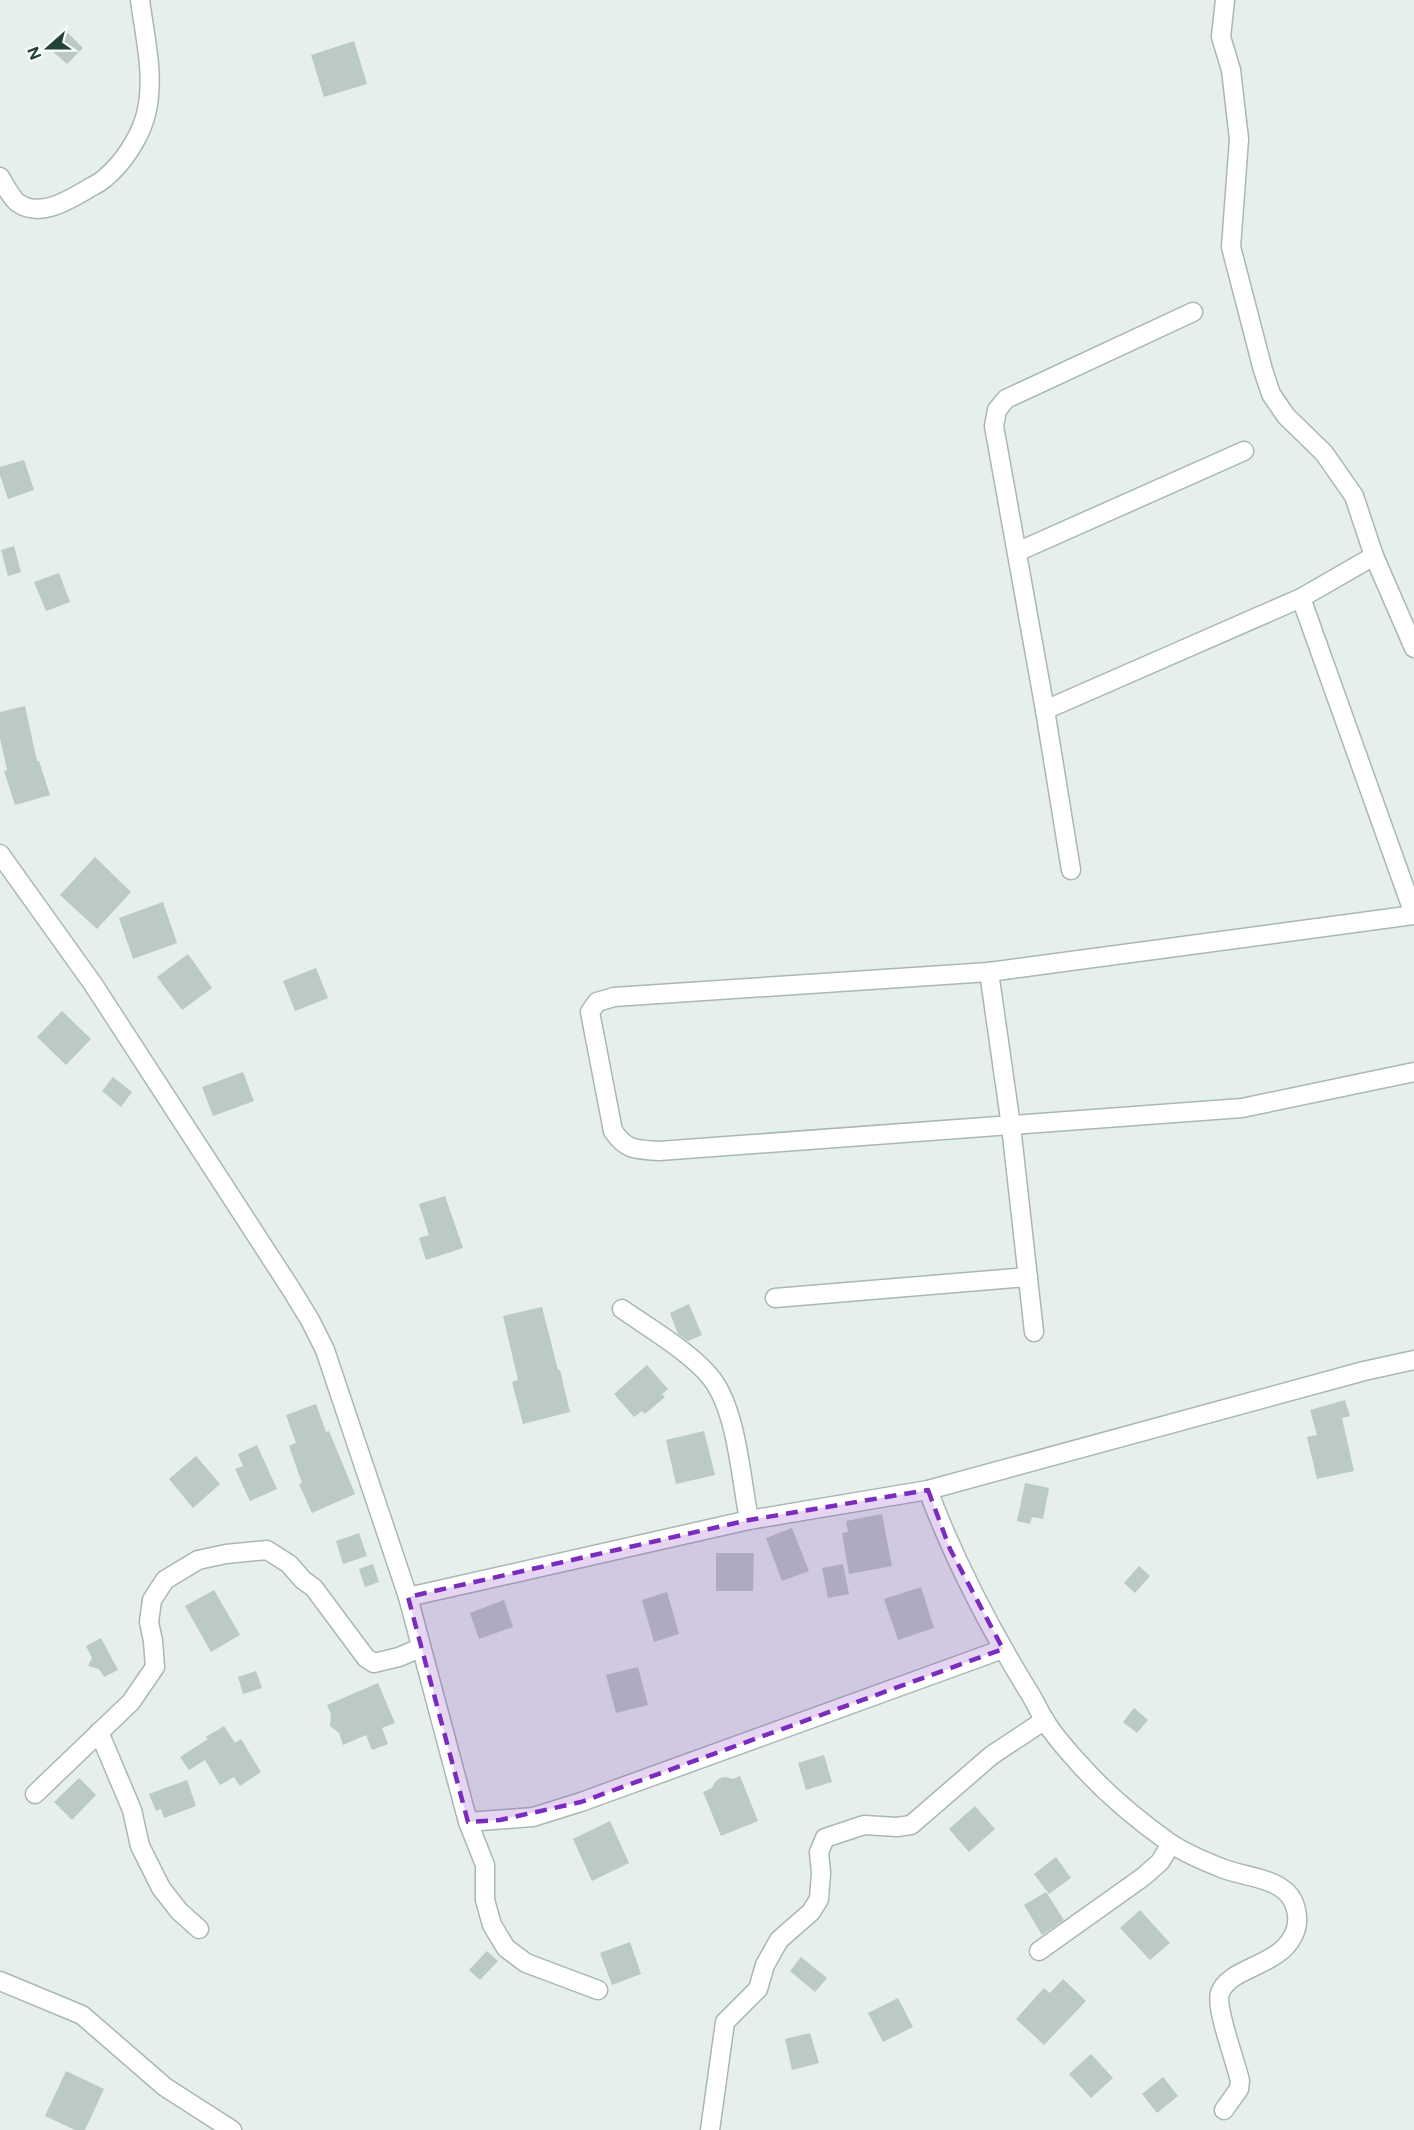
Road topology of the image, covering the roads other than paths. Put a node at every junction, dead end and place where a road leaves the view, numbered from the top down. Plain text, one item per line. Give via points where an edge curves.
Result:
1 (140, 0) edge
2 (1226, 0) edge
3 (0, 177) edge
4 (1193, 312) dead end
5 (1244, 451) dead end
6 (1017, 552) junction
7 (1374, 556) junction
8 (1301, 598) junction
9 (1414, 648) edge
10 (1045, 710) junction
11 (0, 854) edge
12 (1071, 870) dead end
13 (1414, 914) edge
14 (989, 972) junction
15 (1414, 1072) edge
16 (1011, 1126) junction
17 (1028, 1277) junction
18 (775, 1298) dead end
19 (622, 1309) dead end
20 (1034, 1332) dead end
21 (1414, 1360) edge
22 (928, 1490) junction
23 (749, 1520) junction
24 (408, 1597) junction
25 (420, 1648) junction
26 (1003, 1649) junction
27 (1045, 1720) junction
28 (99, 1732) junction
29 (35, 1794) dead end
30 (468, 1822) junction
31 (1171, 1844) junction
32 (199, 1929) dead end
33 (1039, 1951) dead end
34 (0, 1981) edge
35 (598, 1990) dead end
36 (1224, 2110) dead end
37 (232, 2130) edge
38 (710, 2130) edge

1 - 3 street via 150,87 144,118 130,150 105,179 57,206 42,209 17,203
2 - 7 street via 1221,37 1231,70 1239,140 1231,247 1260,359 1271,394 1324,453 1354,496
4 - 6 street via 1006,399 997,410 994,426
5 - 6 street
6 - 10 street
7 - 8 street
7 - 9 street
8 - 10 street
8 - 13 street
10 - 12 street
11 - 24 street via 93,984 310,1320 325,1350
13 - 14 street
14 - 16 street
14 - 16 street via 614,997 597,1002 590,1012 613,1131 632,1149 659,1151
15 - 16 street via 1242,1108
16 - 17 street
17 - 18 street
17 - 20 street
19 - 23 street via 698,1364 713,1380 731,1419
21 - 22 street
22 - 23 street
22 - 26 street via 950,1549
23 - 24 street
24 - 25 street
25 - 28 street via 374,1663 366,1658 314,1588 267,1550 198,1560 165,1580 152,1600 149,1622 154,1667 131,1702
25 - 30 street
26 - 27 street
26 - 30 street via 581,1802 533,1817
27 - 31 street via 1076,1761
27 - 38 street via 992,1755 911,1825 864,1825 825,1838 819,1852 819,1899 779,1940 765,1965 758,1989 725,2022
28 - 29 street
28 - 32 street via 132,1810 140,1846 161,1888
30 - 35 street via 485,1865 485,1900 492,1925 506,1948 526,1963
31 - 33 street via 1160,1862 1143,1877
31 - 36 street via 1211,1864 1283,1889 1293,1900 1298,1917 1297,1929 1283,1951 1235,1976 1221,1992 1221,2013 1240,2081
34 - 37 street via 82,2015 165,2087

